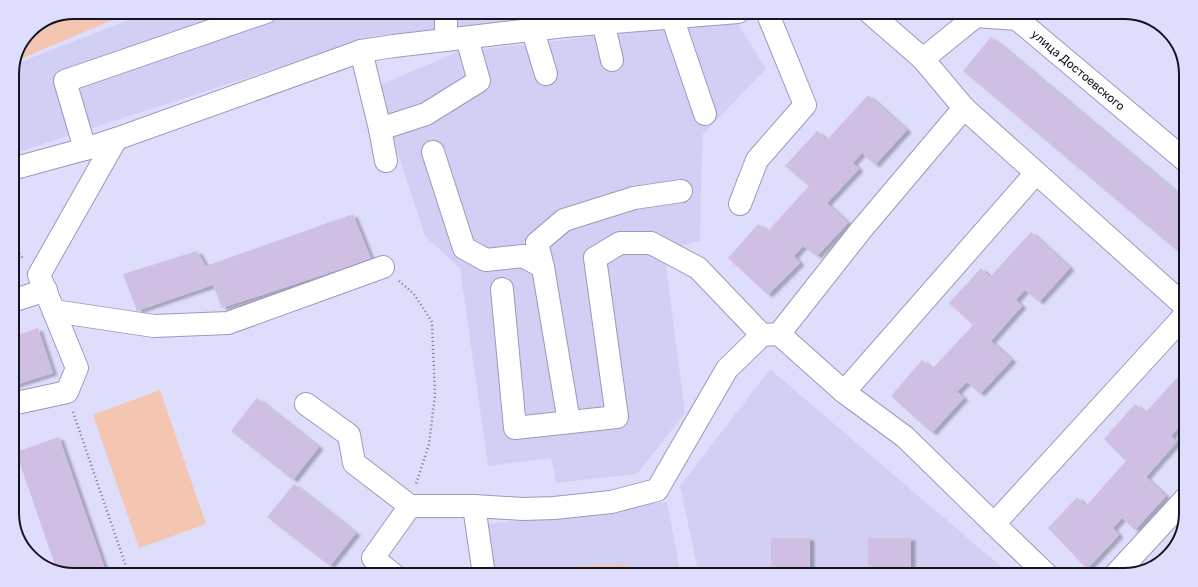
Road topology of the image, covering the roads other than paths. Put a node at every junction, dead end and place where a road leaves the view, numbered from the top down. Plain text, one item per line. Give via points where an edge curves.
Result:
1 (246, 19) edge
2 (446, 19) edge
3 (644, 19) edge
4 (673, 19) edge
5 (770, 19) edge
6 (876, 19) edge
7 (972, 19) edge
8 (1017, 19) edge
9 (603, 22) junction
10 (533, 31) junction
11 (468, 38) junction
12 (446, 40) junction
13 (361, 51) junction
14 (924, 59) junction
15 (612, 60) dead end
16 (546, 74) dead end
17 (964, 108) junction
18 (705, 114) dead end
19 (380, 129) junction
20 (116, 139) junction
21 (85, 149) junction
22 (433, 152) dead end
23 (1179, 155) edge
24 (386, 161) dead end
25 (19, 167) edge
26 (1036, 173) junction
27 (681, 191) dead end
28 (740, 204) dead end
29 (383, 267) road end
30 (543, 267) junction
31 (502, 289) dead end
32 (46, 290) junction
33 (19, 299) edge
34 (1179, 301) edge
35 (54, 311) junction
36 (1179, 322) edge
37 (770, 334) junction
38 (844, 392) junction
39 (19, 402) edge
40 (306, 404) dead end
41 (569, 422) junction
42 (410, 506) junction
43 (474, 506) junction
44 (1179, 506) edge
45 (994, 524) junction
46 (385, 568) edge
47 (483, 568) edge
48 (1040, 568) edge
49 (1121, 568) edge

1 - 21 street via 65,81
2 - 12 street
3 - 9 street
4 - 18 street
5 - 28 street via 805,105 757,160
6 - 14 street
7 - 14 street, улица Достоевского
8 - 23 street, улица Достоевского
9 - 10 street
9 - 15 street
10 - 11 street
10 - 16 street
11 - 12 street
11 - 19 street via 479,80 426,114
12 - 13 street
13 - 19 street
13 - 20 street
14 - 17 street
17 - 26 street
17 - 37 street
19 - 24 street
20 - 21 street
20 - 32 street via 40,275
21 - 25 street
22 - 30 street via 464,248 486,260 523,256
26 - 34 street
26 - 38 street
27 - 30 street via 634,198 564,220 537,243
29 - 35 street via 228,324 154,326
30 - 41 street
31 - 41 street via 515,428
32 - 33 street
32 - 35 street
35 - 39 street via 77,368 67,392
36 - 45 street
37 - 38 street
37 - 41 street via 698,268 651,243 620,243 595,258 617,417
37 - 43 street via 727,369 657,490 611,502 554,508
38 - 45 street via 905,437
40 - 42 street via 349,435 354,464
42 - 43 street
42 - 46 street via 373,558
43 - 47 street
44 - 49 street
45 - 48 street

